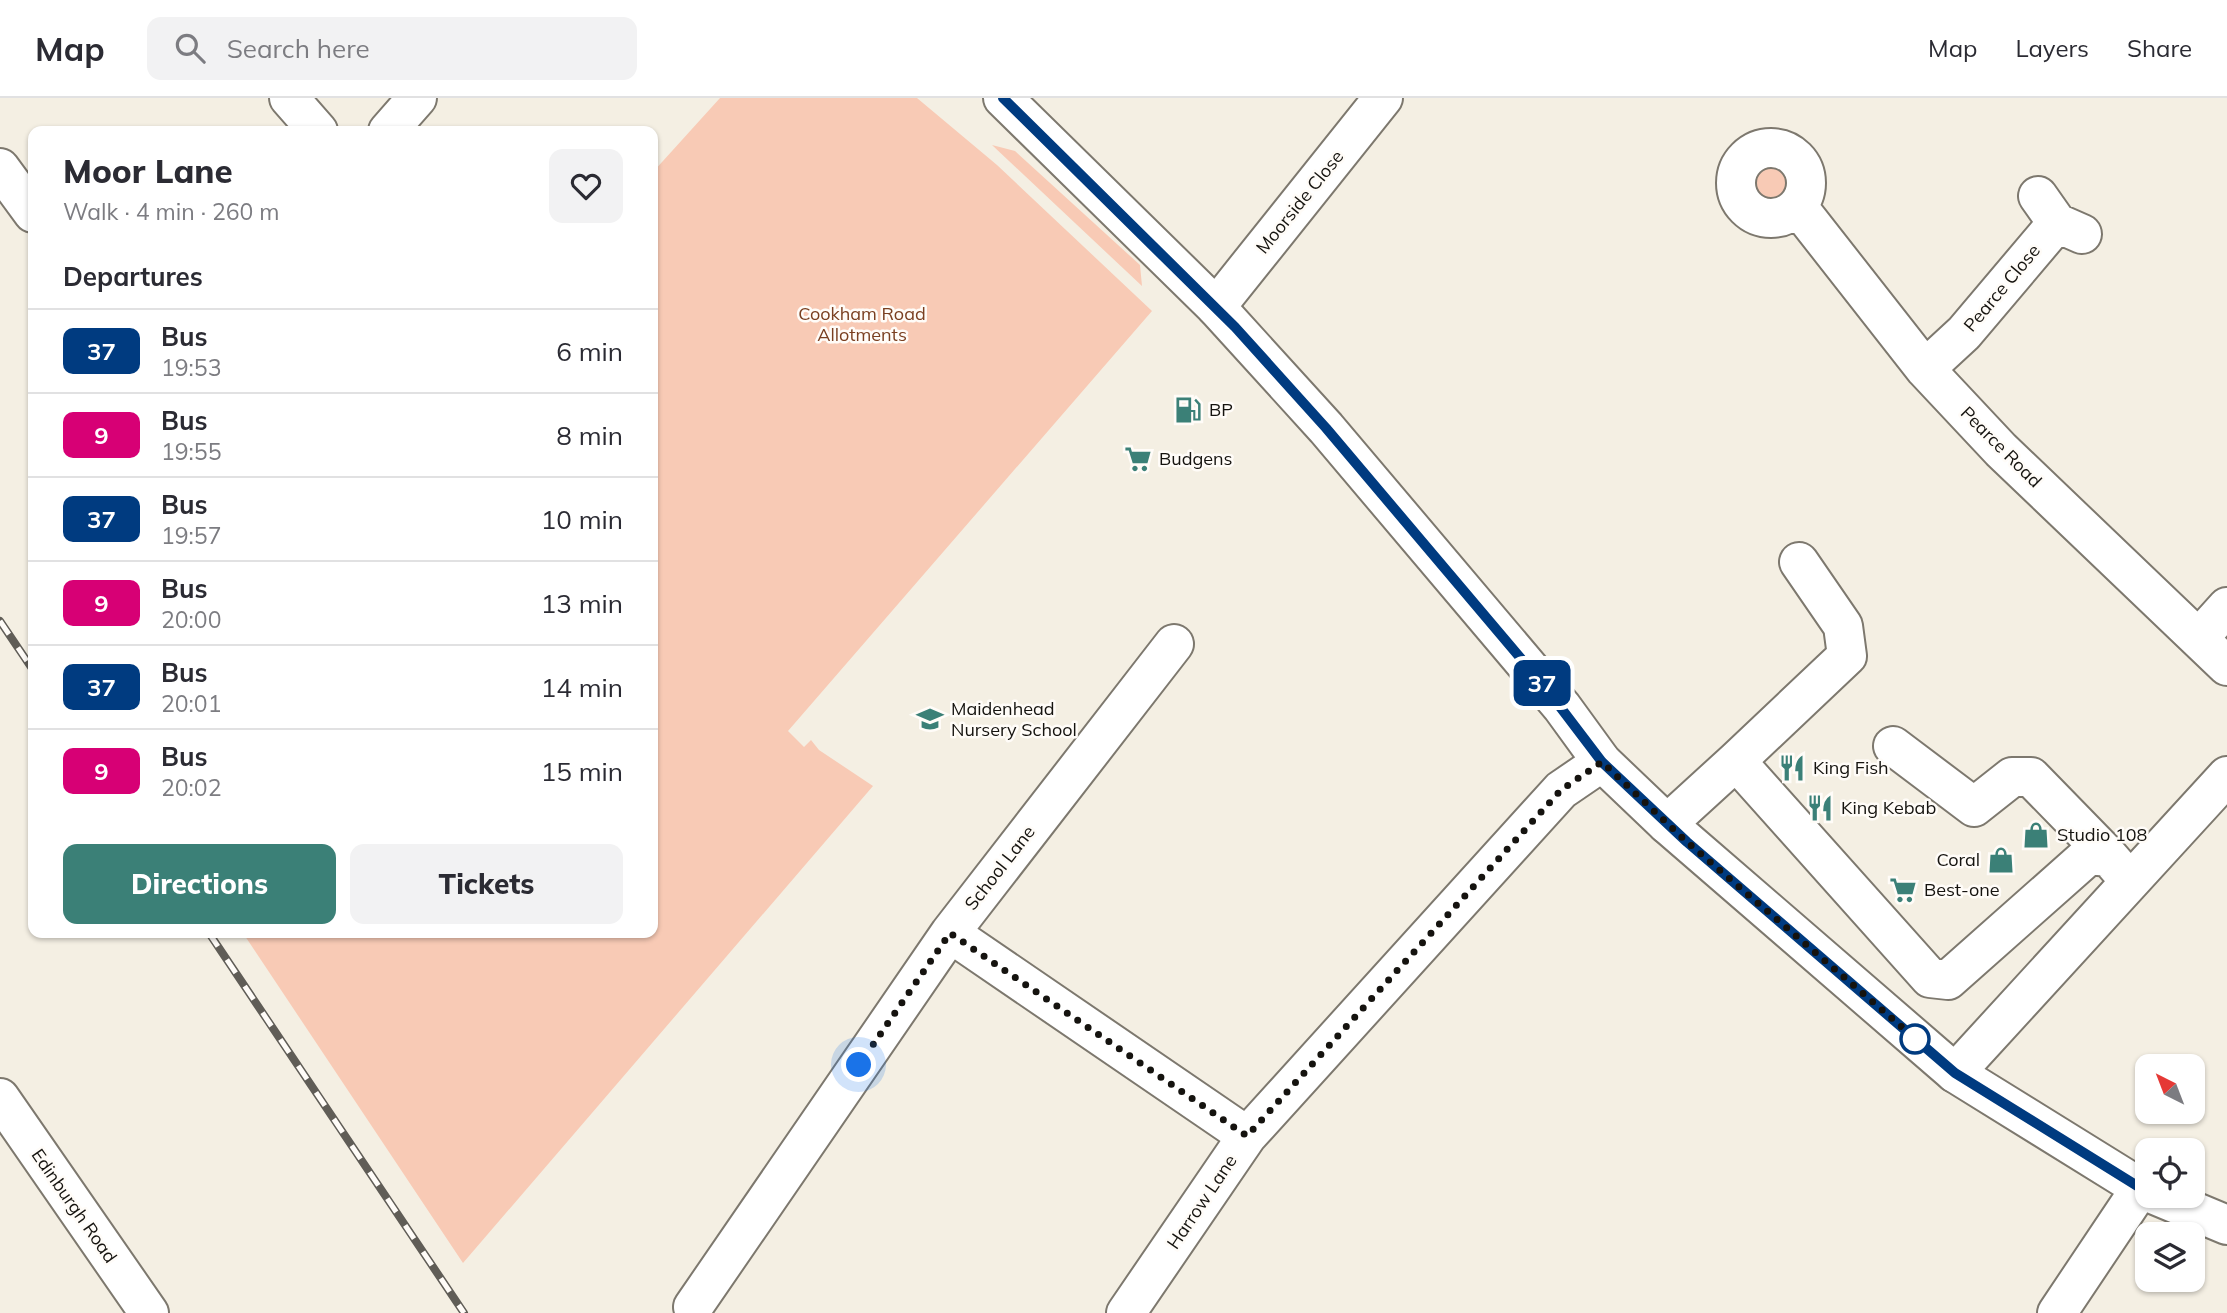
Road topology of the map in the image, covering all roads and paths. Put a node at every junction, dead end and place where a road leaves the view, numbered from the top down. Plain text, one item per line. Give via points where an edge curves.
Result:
1 (289, 98) edge
2 (417, 98) edge
3 (1003, 98) edge
4 (1383, 98) edge
5 (314, 126) edge
6 (392, 126) edge
7 (0, 168) edge
8 (28, 207) edge
9 (1798, 208) dead end
10 (2059, 217) dead end
11 (1216, 307) junction
12 (1925, 369) junction
13 (1799, 562) dead end
14 (2227, 607) edge
15 (2199, 638) junction
16 (1174, 644) dead end
17 (2227, 666) edge
18 (1893, 746) dead end
19 (1735, 761) junction
20 (1602, 762) junction
21 (2227, 776) edge
22 (1667, 824) junction
23 (2119, 869) junction
24 (950, 933) junction
25 (1955, 1073) junction
26 (0, 1098) edge
27 (1247, 1136) junction
28 (2135, 1184) edge
29 (2136, 1208) edge
30 (2186, 1208) edge
31 (2227, 1225) edge
32 (692, 1307) dead end
33 (149, 1313) edge
34 (1126, 1313) edge
35 (2057, 1313) edge

1 - 5 street
2 - 6 street
3 - 11 street
4 - 11 street, Moorside Close
7 - 8 street
9 - 12 street, Pearce Road
10 - 12 street, Pearce Close via 1964,333
11 - 20 street via 1562,707
12 - 15 street, Pearce Road via 2001,450
13 - 19 street via 1843,626 1847,656
14 - 15 street
15 - 17 street, Pearce Road
16 - 24 street, School Lane
18 - 23 street via 1974,807 2012,777 2031,777
19 - 22 street
19 - 23 street via 1930,978 1948,980 2089,855
20 - 22 street
20 - 27 street, Harrow Lane via 1561,790
21 - 23 street
22 - 25 street
23 - 25 street
24 - 27 street
24 - 32 street, School Lane
25 - 28 street
26 - 33 street, Edinburgh Road
27 - 34 street, Harrow Lane
29 - 35 street
30 - 31 street

